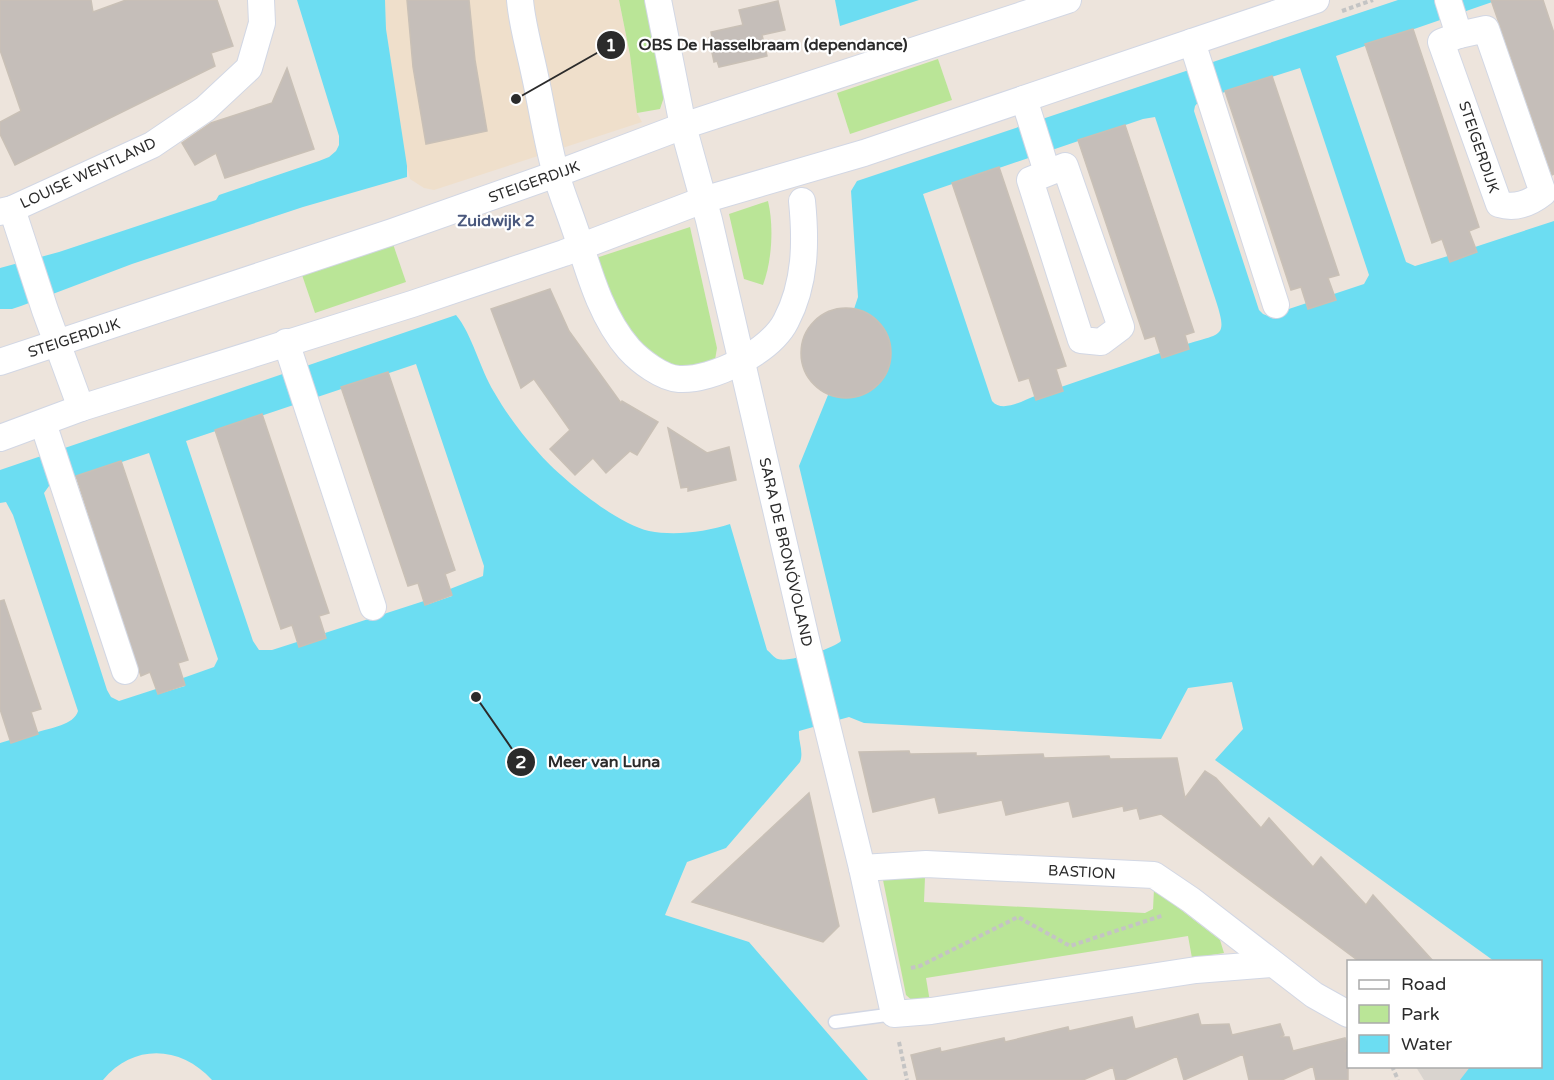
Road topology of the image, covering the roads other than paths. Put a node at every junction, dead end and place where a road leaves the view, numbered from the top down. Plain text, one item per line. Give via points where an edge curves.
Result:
1 (261, 0) edge
2 (520, 0) edge
3 (658, 0) edge
4 (1068, 0) edge
5 (1316, 0) edge
6 (1448, 0) edge
7 (1280, 6) edge
8 (1459, 35) junction
9 (1192, 42) junction
10 (1024, 99) junction
11 (683, 126) junction
12 (1047, 172) junction
13 (556, 174) junction
14 (704, 200) junction
15 (802, 201) dead end
16 (6, 210) edge
17 (581, 247) junction
18 (1276, 305) dead end
19 (286, 342) junction
20 (57, 343) junction
21 (742, 361) junction
22 (0, 362) edge
23 (81, 408) junction
24 (43, 423) junction
25 (0, 438) edge
26 (373, 607) dead end
27 (125, 671) dead end
28 (862, 868) junction
29 (1273, 964) junction
30 (1347, 1013) edge
31 (894, 1014) junction
32 (835, 1022) dead end

1 - 16 street, LOUISE WENTLAND via 262,23 249,68 205,109 152,145
2 - 13 street
3 - 11 street, SARA DE BRONÓVOLAND
4 - 11 street, STEIGERDIJK
5 - 7 street
6 - 8 street
7 - 9 street
8 - 8 street, STEIGERDIJK via 1486,29 1543,193 1533,201 1511,208 1499,204 1442,42
9 - 10 street
9 - 18 street
10 - 12 street
10 - 14 street via 864,153
11 - 13 street, STEIGERDIJK
11 - 14 street, SARA DE BRONÓVOLAND
12 - 12 street via 1065,166 1121,327 1101,342 1081,340 1030,180
13 - 17 street
13 - 20 street, STEIGERDIJK
14 - 17 street
14 - 21 street, SARA DE BRONÓVOLAND
15 - 21 street via 805,237 796,296 772,341
16 - 20 street, LOUISE WENTLAND via 27,254
17 - 19 street
17 - 21 street via 609,321 629,350 656,371 678,379 704,376
19 - 23 street
19 - 26 street
20 - 22 street, STEIGERDIJK
20 - 23 street, LOUISE WENTLAND
21 - 28 street, SARA DE BRONÓVOLAND
23 - 24 street
24 - 25 street
24 - 27 street
28 - 29 street, BASTION via 926,864 1154,875
28 - 31 street
29 - 30 street, BASTION
29 - 31 street via 1196,970
31 - 32 lane

